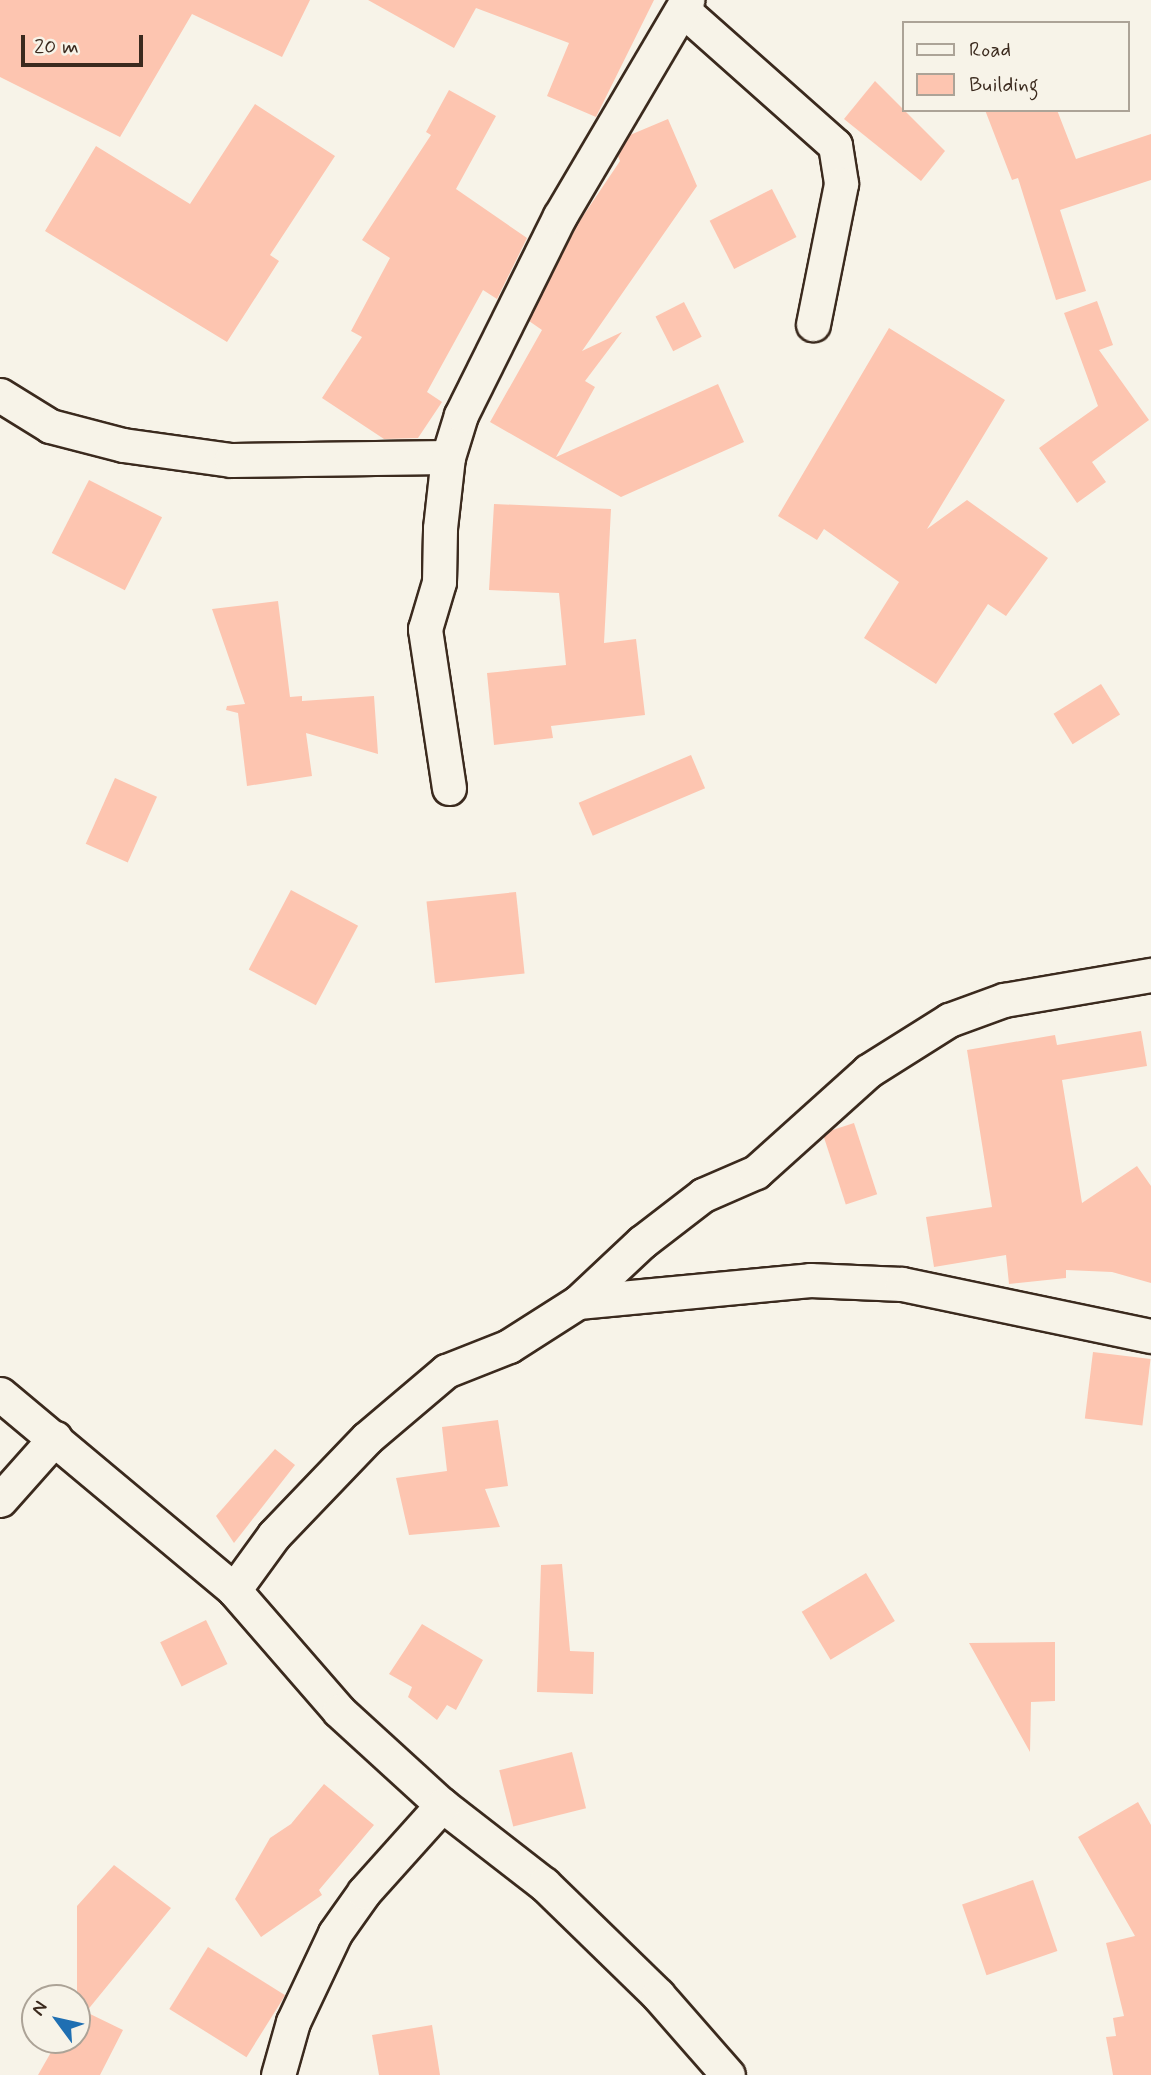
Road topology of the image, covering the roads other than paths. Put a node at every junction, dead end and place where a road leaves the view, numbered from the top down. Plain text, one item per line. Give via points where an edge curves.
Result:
1 (686, 5) edge
2 (813, 324) dead end
3 (0, 395) edge
4 (448, 457) junction
5 (449, 788) dead end
6 (1151, 975) edge
7 (578, 1303) junction
8 (1151, 1336) edge
9 (0, 1394) edge
10 (55, 1438) junction
11 (0, 1500) edge
12 (234, 1590) junction
13 (442, 1805) junction
14 (278, 2075) edge
15 (728, 2075) edge

1 - 2 street via 835,145 841,184
1 - 4 street via 560,216 461,415
3 - 4 street via 50,426 137,447 231,460
4 - 5 street via 439,582 425,629
6 - 7 street via 1004,1000 949,1020 868,1071 756,1172 703,1195 642,1242
7 - 8 street via 810,1280 902,1284
7 - 12 street via 509,1346 446,1371 348,1457 274,1535
9 - 10 street
10 - 11 street
10 - 12 street
12 - 13 street via 339,1710
13 - 14 street via 364,1892 335,1933 293,2022
13 - 15 street via 544,1884 659,1994

